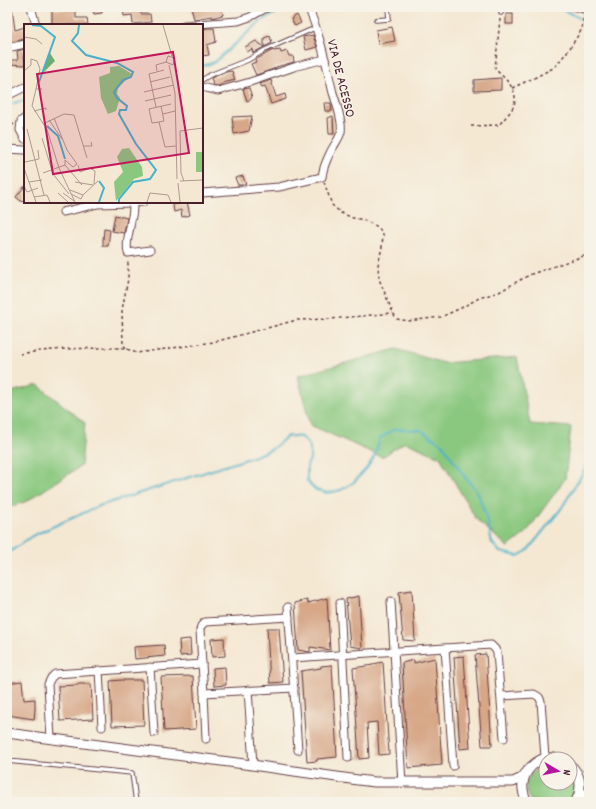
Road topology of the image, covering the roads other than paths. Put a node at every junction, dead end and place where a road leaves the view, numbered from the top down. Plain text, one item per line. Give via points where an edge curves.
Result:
1 (31, 7) edge
2 (268, 7) edge
3 (308, 7) edge
4 (388, 7) edge
5 (503, 7) edge
6 (569, 7) edge
7 (589, 12) edge
8 (501, 13) road end
9 (376, 20) dead end
10 (36, 24) edge
11 (198, 24) edge
12 (316, 28) junction
13 (24, 44) edge
14 (7, 48) edge
15 (325, 59) junction
16 (203, 79) edge
17 (203, 87) edge
18 (24, 88) edge
19 (7, 96) edge
20 (24, 119) edge
21 (24, 137) edge
22 (7, 149) edge
23 (24, 150) edge
24 (203, 193) edge
25 (133, 203) joint
26 (63, 212) dead end
27 (150, 250) dead end
28 (391, 601) dead end
29 (340, 603) dead end
30 (288, 607) dead end
31 (289, 617) junction
32 (445, 648) junction
33 (394, 651) junction
34 (343, 654) junction
35 (292, 658) junction
36 (202, 664) junction
37 (150, 667) junction
38 (99, 670) junction
39 (294, 688) junction
40 (248, 690) junction
41 (204, 693) junction
42 (501, 696) junction
43 (102, 727) dead end
44 (7, 733) edge
45 (154, 733) dead end
46 (504, 738) dead end
47 (51, 739) junction
48 (206, 739) dead end
49 (298, 750) dead end
50 (544, 751) edge
51 (348, 758) dead end
52 (7, 761) edge
53 (538, 762) edge
54 (253, 765) junction
55 (453, 766) dead end
56 (525, 774) junction
57 (578, 776) joint
58 (402, 782) junction
59 (513, 782) junction
60 (589, 786) edge
61 (589, 792) edge
62 (523, 793) junction
63 (576, 800) edge
64 (136, 802) edge
65 (527, 802) edge

1 - 10 street
2 - 11 street via 238,21
3 - 12 street, VIA DE ACESSO
4 - 9 lane via 389,19
5 - 8 lane
6 - 7 lane
12 - 15 street, VIA DE ACESSO
12 - 16 lane
13 - 14 street
15 - 17 street via 218,91
15 - 24 street, VIA DE ACESSO via 340,117 341,131 323,168 322,177 279,187
18 - 19 street
20 - 21 street via 21,121 20,130
22 - 23 street
25 - 26 street via 97,204
25 - 27 street via 127,242 128,253
28 - 33 street
29 - 34 street
30 - 31 street
31 - 35 street
31 - 36 street via 205,622 200,630
32 - 33 street
32 - 42 street via 485,645 494,647 497,653
32 - 55 street
33 - 34 street
33 - 58 street
34 - 35 street
34 - 51 street
35 - 39 street
36 - 37 street
36 - 41 street
37 - 38 street
37 - 45 street
38 - 43 street
38 - 47 street via 58,673 51,678 48,684
39 - 40 street
39 - 49 street
40 - 41 street
40 - 54 street
41 - 48 street
42 - 46 street
42 - 50 street via 534,694 539,697
44 - 47 street
47 - 54 street
52 - 64 lane via 132,773
53 - 56 street
54 - 58 street via 358,780
56 - 59 street
56 - 62 street
57 - 60 street
57 - 63 street via 580,786
58 - 59 street
59 - 62 street
61 - 63 street
62 - 65 street

